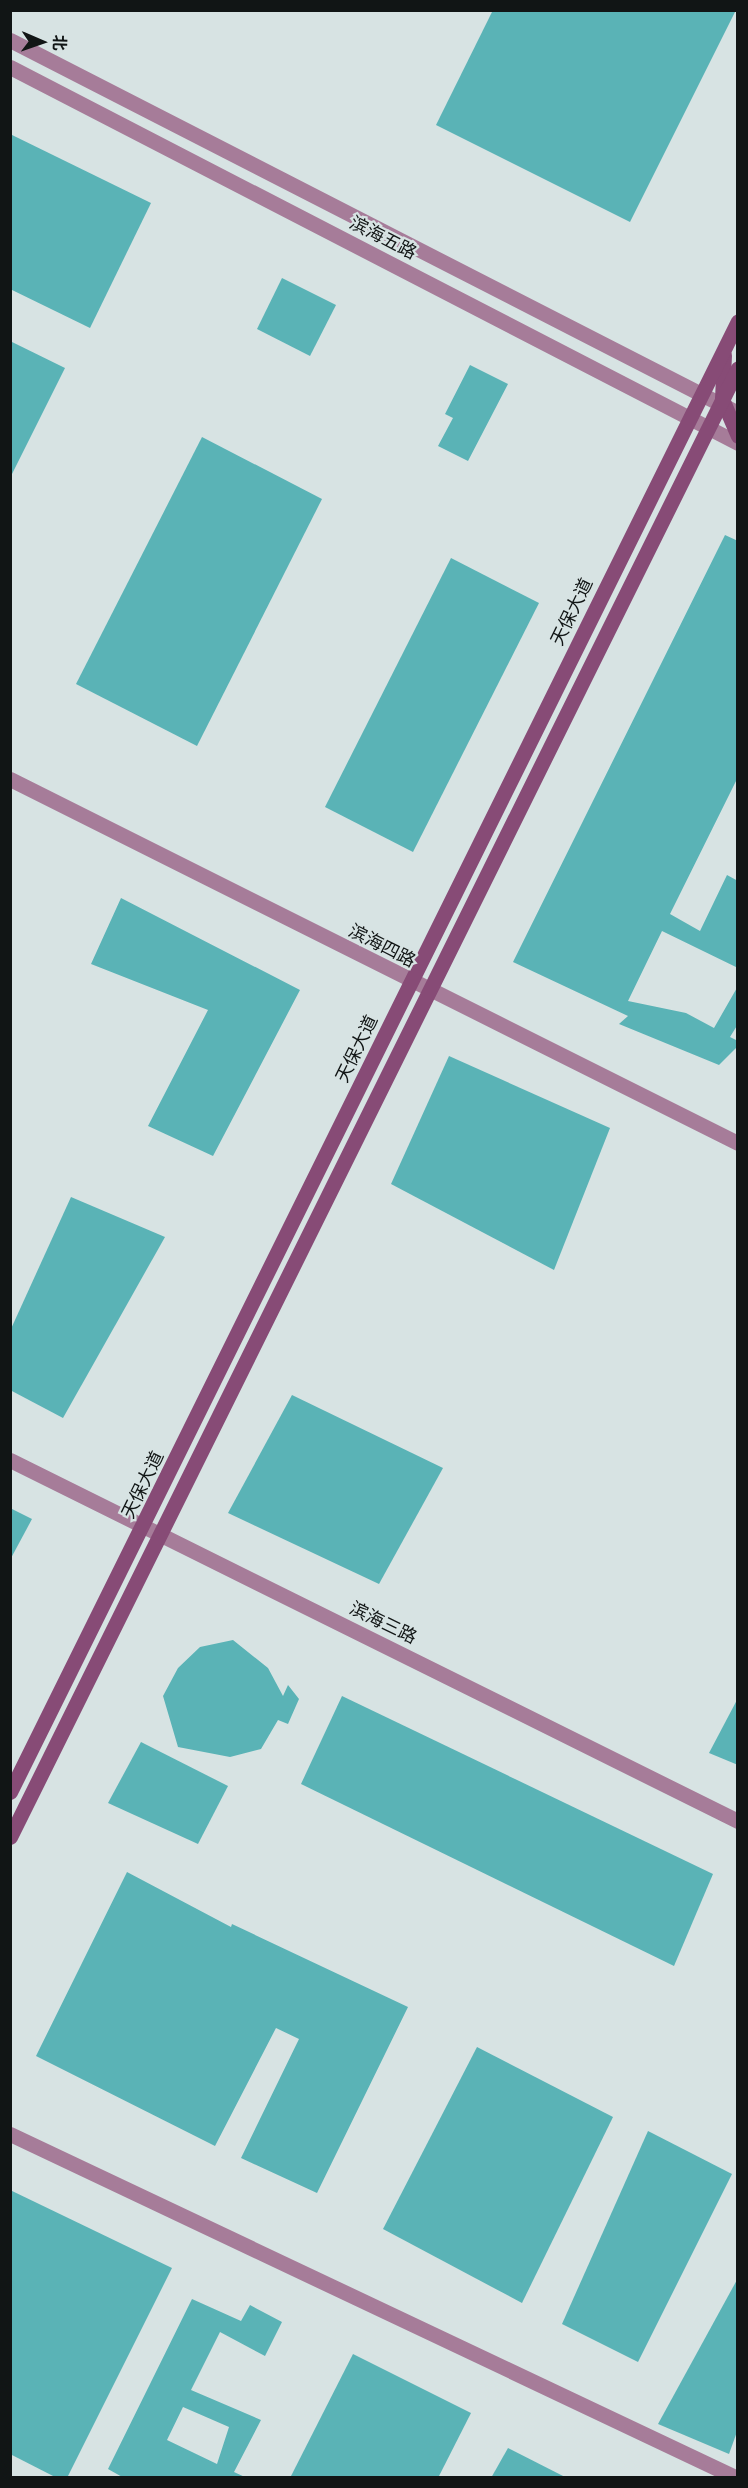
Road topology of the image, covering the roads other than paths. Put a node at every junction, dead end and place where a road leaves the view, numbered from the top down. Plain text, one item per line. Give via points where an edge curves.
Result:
1 (10, 40) edge
2 (10, 67) edge
3 (734, 328) edge
4 (738, 368) edge
5 (700, 395) junction
6 (726, 406) edge
7 (688, 419) junction
8 (708, 428) junction
9 (738, 436) edge
10 (738, 443) edge
11 (10, 779) edge
12 (412, 982) junction
13 (429, 991) junction
14 (738, 1143) edge
15 (10, 1460) edge
16 (145, 1526) junction
17 (160, 1534) junction
18 (10, 1792) edge
19 (738, 1821) edge
20 (10, 1836) edge
21 (10, 2134) edge
22 (737, 2478) edge

1 - 5 street, 滨海五路
2 - 7 street, 滨海五路
3 - 5 main road, 天保大道
3 - 6 main road via 722,364
4 - 6 main road, 天保大道
5 - 6 street, 滨海五路
5 - 7 main road, 天保大道
6 - 8 main road, 天保大道
6 - 9 main road
7 - 8 street, 滨海五路
7 - 12 main road, 天保大道
8 - 10 street, 滨海五路
8 - 13 main road, 天保大道
11 - 12 street, 滨海四路
12 - 13 street, 滨海四路
12 - 16 main road, 天保大道
13 - 14 street, 滨海四路
13 - 17 main road, 天保大道
15 - 16 street, 滨海三路
16 - 17 street, 滨海三路
16 - 18 main road, 天保大道
17 - 19 street, 滨海三路
17 - 20 main road, 天保大道
21 - 22 street

